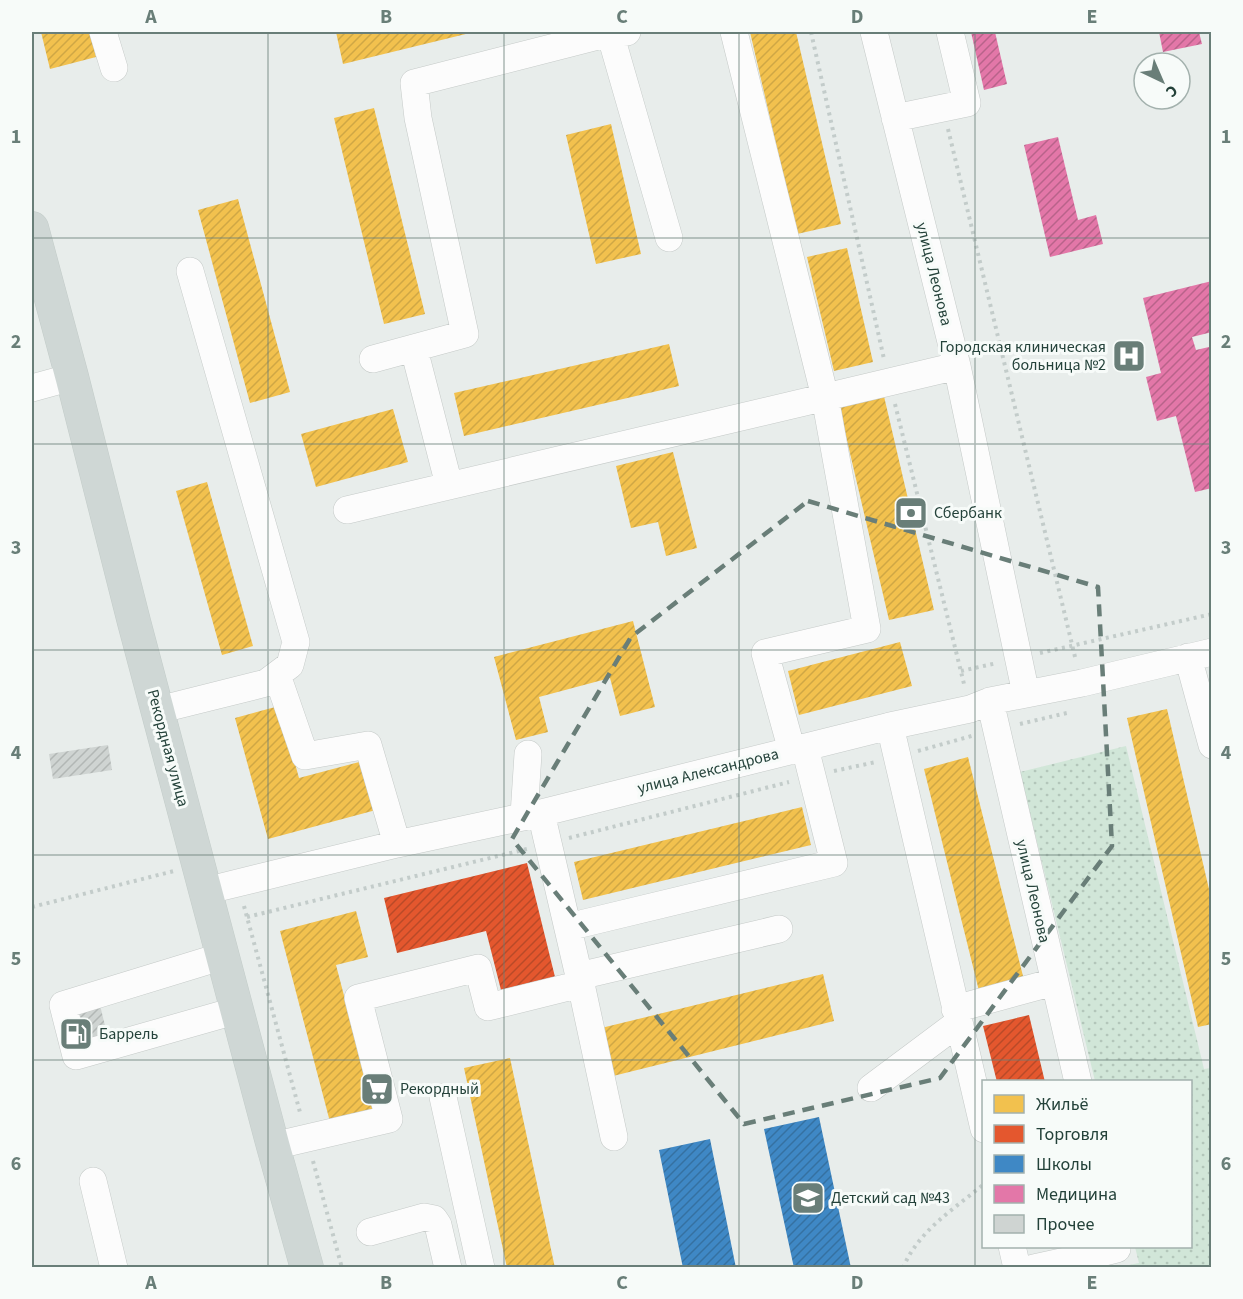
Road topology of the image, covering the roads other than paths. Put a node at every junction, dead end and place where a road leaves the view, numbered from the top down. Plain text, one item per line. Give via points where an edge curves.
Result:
1 (104, 32) edge
2 (616, 32) edge
3 (734, 32) edge
4 (874, 32) edge
5 (950, 32) edge
6 (114, 68) dead end
7 (895, 118) junction
8 (32, 228) edge
9 (669, 238) dead end
10 (190, 271) dead end
11 (414, 349) junction
12 (373, 359) dead end
13 (957, 366) junction
14 (72, 377) junction
15 (32, 388) edge
16 (825, 397) junction
17 (449, 485) junction
18 (347, 510) dead end
19 (1200, 654) edge
20 (277, 675) junction
21 (1026, 694) junction
22 (990, 701) junction
23 (158, 710) junction
24 (890, 726) junction
25 (1212, 745) edge
26 (799, 749) junction
27 (528, 754) dead end
28 (533, 814) junction
29 (397, 844) junction
30 (205, 891) junction
31 (568, 927) junction
32 (779, 929) dead end
33 (223, 956) junction
34 (580, 980) junction
35 (1054, 982) junction
36 (238, 1010) junction
37 (956, 1016) junction
38 (1078, 1080) edge
39 (871, 1088) dead end
40 (443, 1097) dead end
41 (982, 1122) edge
42 (614, 1137) dead end
43 (273, 1146) junction
44 (93, 1181) dead end
45 (370, 1232) dead end
46 (1012, 1248) edge
47 (1117, 1248) edge
48 (1090, 1262) edge
49 (114, 1268) edge
50 (307, 1268) edge
51 (448, 1268) edge
52 (481, 1268) edge
53 (1017, 1268) edge
54 (1034, 1268) edge

1 - 6 street
2 - 9 street
2 - 11 street via 414,83 418,118 465,334
3 - 16 street
4 - 7 street, улица Леонова
5 - 7 street via 967,103
7 - 13 street, улица Леонова
8 - 14 main road, Рекордная улица
10 - 20 street via 296,642 291,665
11 - 12 street
11 - 17 street
13 - 16 street
13 - 21 street, улица Леонова
14 - 15 street
14 - 23 main road, Рекордная улица
16 - 17 street
16 - 26 street via 867,629 765,653
17 - 18 street
19 - 21 street, улица Александрова
19 - 25 street
20 - 23 street via 266,683
20 - 29 street via 305,756 368,745
21 - 22 street, улица Александрова
22 - 24 street, улица Александрова
22 - 35 street, улица Леонова
23 - 30 main road, Рекордная улица
24 - 26 street, улица Александрова
24 - 37 street
26 - 28 street, улица Александрова
26 - 31 street via 812,776 834,863
27 - 28 street
28 - 29 street, улица Александрова
28 - 31 street via 548,843
29 - 30 street, улица Александрова
30 - 33 main road, Рекордная улица
31 - 34 street
32 - 34 street
33 - 36 main road, Рекордная улица
33 - 36 street via 63,1005 76,1056
34 - 42 street
34 - 43 street via 488,1007 478,968 358,998 389,1119
35 - 37 street
35 - 38 street, улица Леонова
36 - 43 main road, Рекордная улица
37 - 39 street
37 - 41 street
40 - 52 street
43 - 50 main road, Рекордная улица
44 - 49 street
45 - 51 street via 424,1217 434,1219
46 - 53 street
47 - 48 street
48 - 54 street

